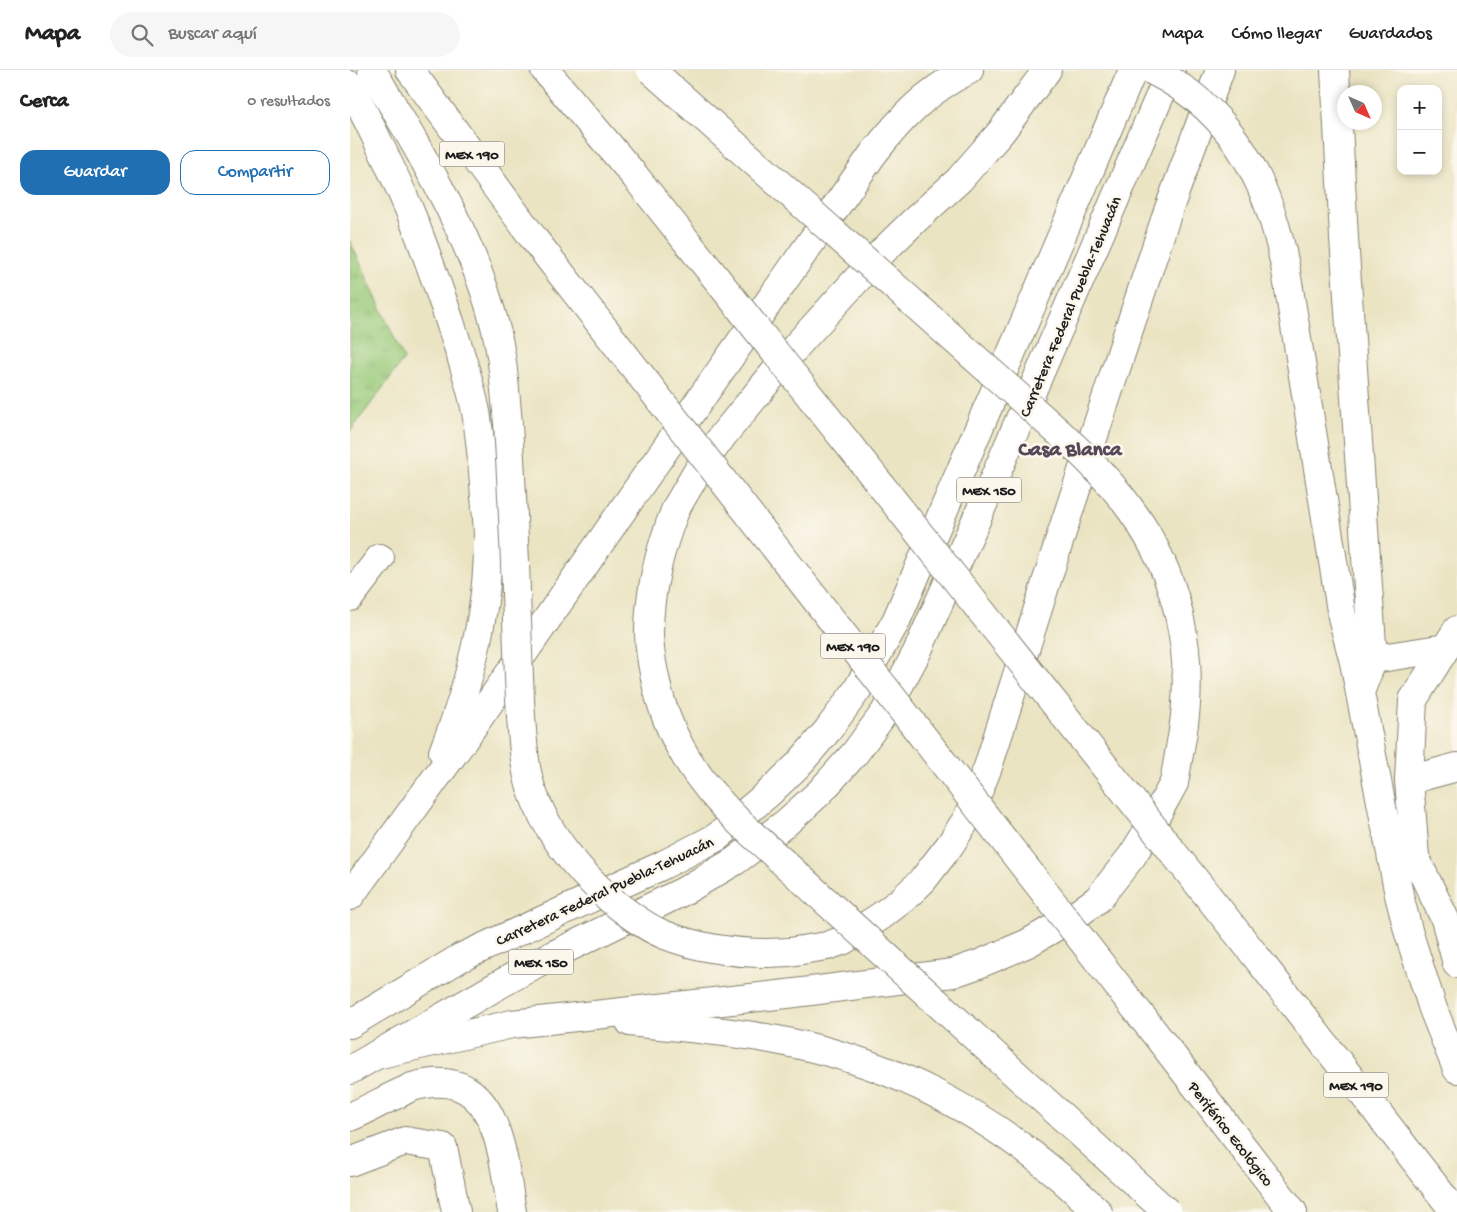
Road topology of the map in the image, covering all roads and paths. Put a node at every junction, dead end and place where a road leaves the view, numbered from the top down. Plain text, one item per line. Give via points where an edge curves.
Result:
1 (372, 70) edge
2 (410, 70) edge
3 (545, 70) edge
4 (651, 70) edge
5 (969, 70) edge
6 (1047, 70) edge
7 (1133, 70) edge
8 (1150, 70) edge
9 (1171, 70) edge
10 (1220, 70) edge
11 (1335, 70) edge
12 (350, 84) edge
13 (380, 558) dead end
14 (350, 598) edge
15 (1451, 639) edge
16 (1363, 660) junction
17 (1457, 767) edge
18 (1409, 780) junction
19 (422, 796) junction
20 (350, 896) edge
21 (1451, 917) edge
22 (1457, 964) edge
23 (582, 1016) junction
24 (350, 1024) edge
25 (376, 1055) junction
26 (350, 1070) edge
27 (1457, 1070) edge
28 (350, 1118) edge
29 (350, 1162) edge
30 (456, 1212) edge
31 (512, 1212) edge
32 (1098, 1212) edge
33 (1167, 1212) edge
34 (1293, 1212) edge
35 (1455, 1212) edge

1 - 10 main road, bridge via 454,216 483,284 494,323 508,424 524,762 541,812 570,860 622,909 643,924 707,948 768,953 827,946 869,925 923,880 968,817 988,767 1165,221
2 - 34 main road, Periférico Ecológico / MEX 190, bridge via 534,239
3 - 35 main road, MEX 190, bridge via 634,175 1258,959
4 - 23 main road, bridge via 1085,456 1123,498 1160,557 1171,585 1187,662 1188,687 1174,783 1152,824 1098,899 1028,943 953,973
5 - 19 main road via 923,98 887,135
6 - 33 main road, bridge via 1001,132 959,180 882,252 800,343 700,467 676,508 664,538 656,569 649,635 657,689 666,717 690,765 715,798
7 - 24 main road, Carretera Federal Puebla-Tehuacán / MEX 150 via 896,621 856,690 828,730 798,766 717,837 460,958
8 - 16 main road, bridge via 1205,106 1229,132 1268,201 1284,259 1342,617
9 - 25 main road, Carretera Federal Puebla-Tehuacán / MEX 150 via 918,652 885,712 855,753 786,823 735,861 684,891 537,964
11 - 16 main road via 1353,374
12 - 19 main road via 404,199 435,277 467,376 481,446 488,540 478,635 458,711
13 - 14 main road
15 - 16 main road
15 - 18 main road via 1413,700
16 - 27 main road via 1360,692 1399,894 1433,1008
17 - 18 main road
18 - 21 main road via 1415,857
19 - 20 main road
21 - 22 main road
23 - 25 main road via 512,1024
23 - 32 main road via 758,1037 806,1046 872,1065 976,1116 1035,1157
25 - 26 main road, Carretera Federal Puebla-Tehuacán / MEX 150
28 - 31 main road via 411,1088 439,1082 461,1087 479,1098 491,1119 500,1146
29 - 30 main road via 405,1141 443,1147

